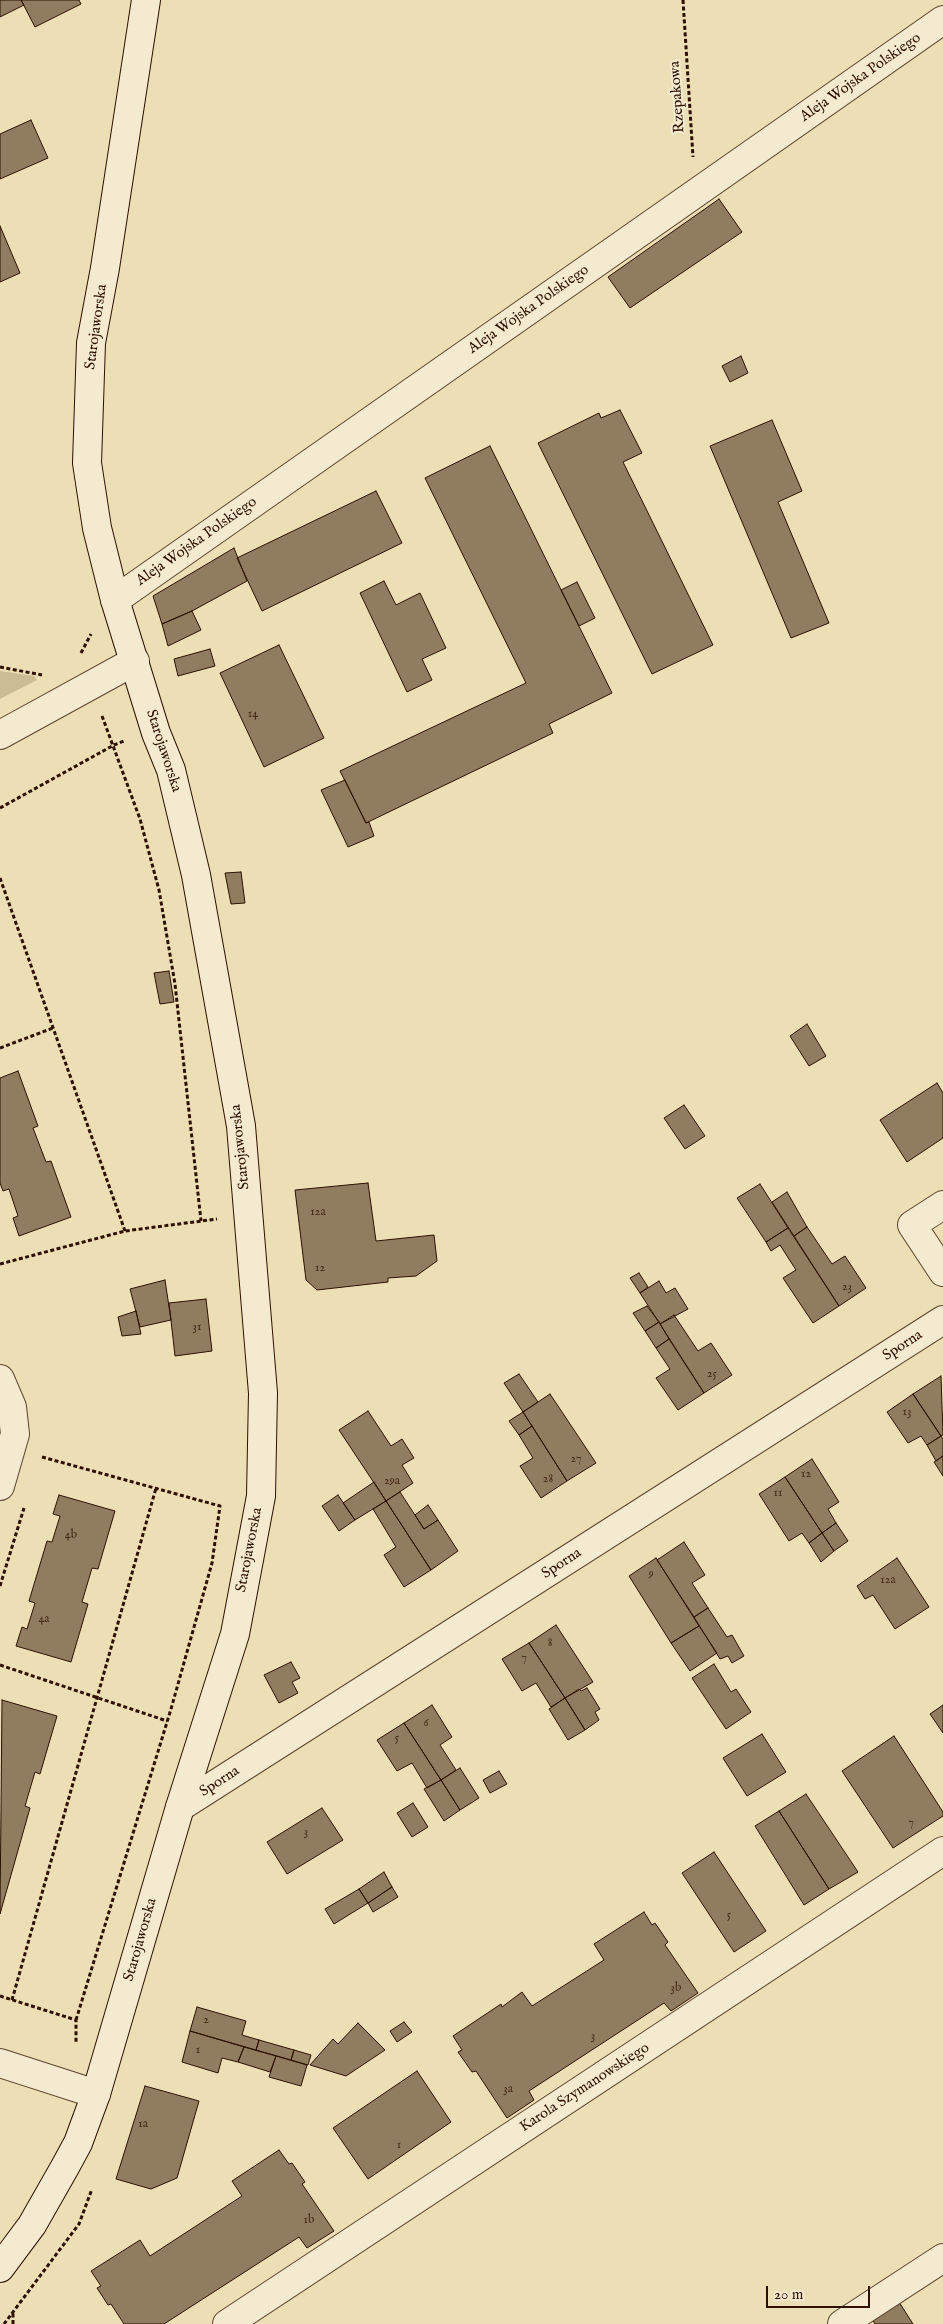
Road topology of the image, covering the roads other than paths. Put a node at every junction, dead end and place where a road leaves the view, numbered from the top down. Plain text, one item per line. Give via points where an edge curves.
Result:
1 (146, 0) edge
2 (943, 20) edge
3 (115, 600) junction
4 (135, 661) junction
5 (0, 735) edge
6 (943, 1205) edge
7 (943, 1272) edge
8 (943, 1320) edge
9 (0, 1379) edge
10 (0, 1486) edge
11 (180, 1807) junction
12 (943, 1851) edge
13 (0, 2064) edge
14 (85, 2091) junction
15 (943, 2258) edge
16 (0, 2268) edge
17 (227, 2324) edge
18 (842, 2324) edge

1 - 3 street, Starojaworska via 91,343 87,463 97,528
2 - 3 street, Aleja Wojska Polskiego
3 - 4 street, Starojaworska
4 - 5 street
4 - 11 street, Starojaworska via 156,733 171,770 196,875 241,1126 263,1393 261,1496 235,1634
6 - 7 street via 912,1225
8 - 11 street, Sporna
9 - 10 street via 12,1407 15,1434
11 - 14 street, Starojaworska
12 - 17 street, Karola Szymanowskiego
13 - 14 street
14 - 16 street, Starojaworska via 78,2143 32,2225
15 - 18 street

